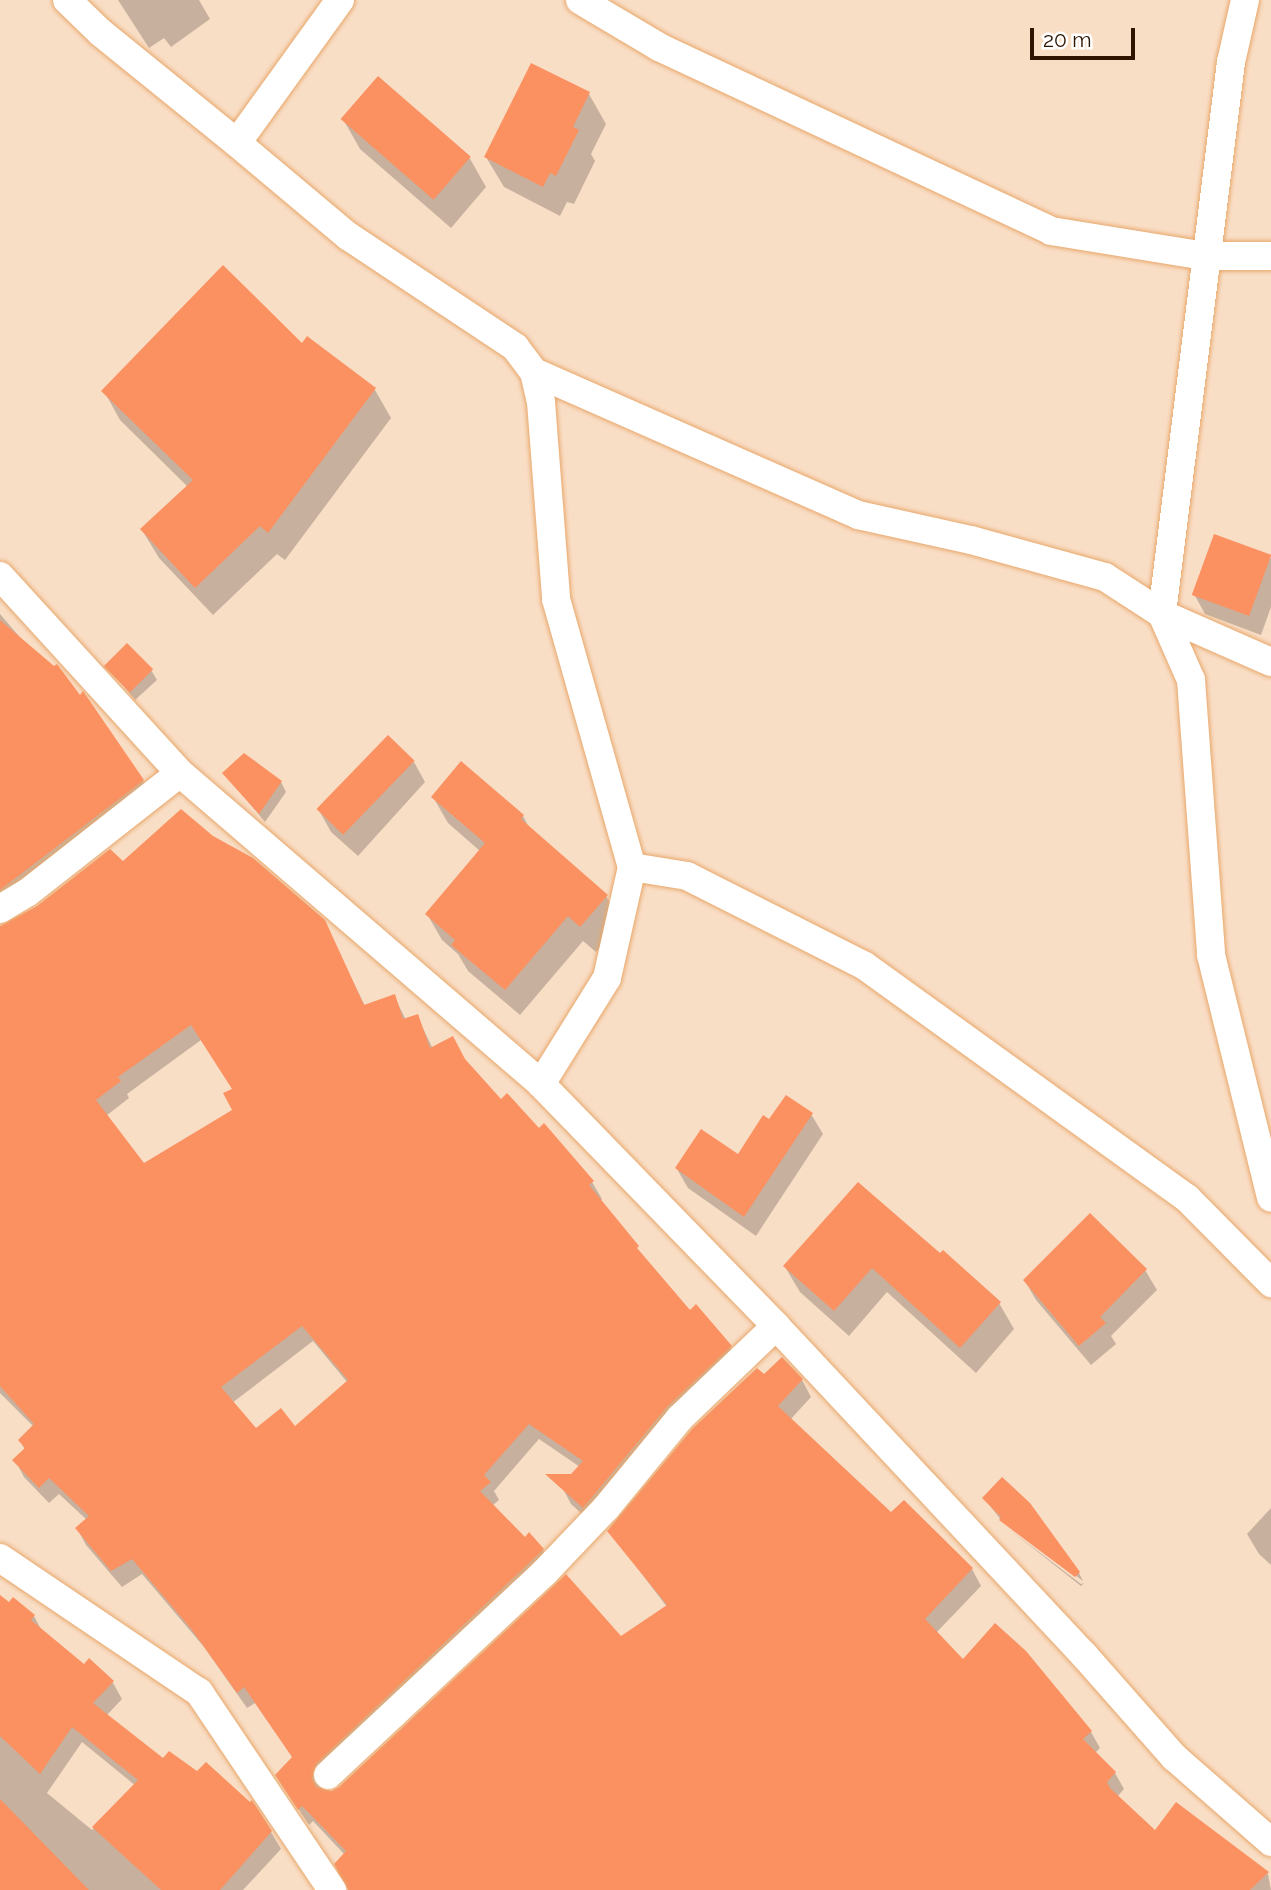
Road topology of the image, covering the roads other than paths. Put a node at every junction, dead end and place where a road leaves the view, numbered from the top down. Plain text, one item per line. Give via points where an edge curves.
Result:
1 (67, 0) edge
2 (340, 0) edge
3 (580, 0) edge
4 (1245, 0) edge
5 (237, 143) junction
6 (1206, 256) junction
7 (1271, 256) edge
8 (534, 372) junction
9 (0, 576) edge
10 (1162, 614) junction
11 (1271, 663) edge
12 (180, 773) junction
13 (632, 867) junction
14 (0, 909) edge
15 (541, 1084) junction
16 (1271, 1198) edge
17 (1271, 1283) edge
18 (776, 1326) junction
19 (0, 1558) edge
20 (328, 1775) dead end
21 (1271, 1842) edge
22 (332, 1890) edge

1 - 5 street via 121,50
2 - 5 street
3 - 6 street via 659,47 1051,232
4 - 6 street via 1231,62
5 - 8 street via 348,236 515,347
6 - 7 street
6 - 10 street
8 - 10 street via 859,515 971,540 1105,578
8 - 13 street via 541,402 556,599
9 - 12 street
10 - 11 street
10 - 16 street via 1191,680 1211,955
12 - 14 street via 27,893
12 - 15 street
13 - 15 street via 607,978
13 - 17 street via 687,876 865,965 1187,1198
15 - 18 street
18 - 20 street via 680,1418 606,1508 544,1573
18 - 21 street via 1174,1757
19 - 22 street via 199,1692

